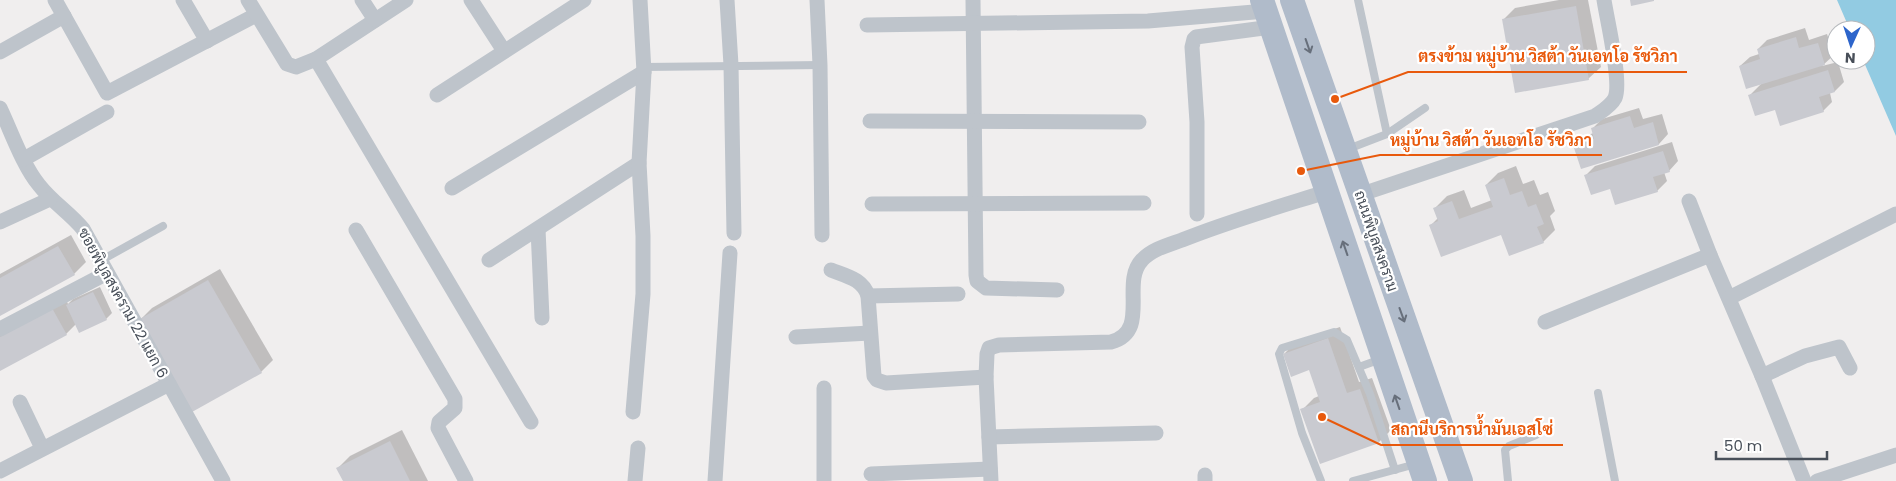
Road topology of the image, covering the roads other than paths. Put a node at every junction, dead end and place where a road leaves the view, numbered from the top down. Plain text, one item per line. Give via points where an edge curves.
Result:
1 (55, 0) edge
2 (183, 0) edge
3 (248, 0) edge
4 (362, 0) edge
5 (406, 0) edge
6 (472, 0) edge
7 (584, 0) edge
8 (640, 0) edge
9 (727, 0) edge
10 (817, 0) edge
11 (973, 0) edge
12 (1292, 0) edge
13 (1358, 0) edge
14 (1604, 0) edge
15 (1267, 13) edge
16 (256, 15) junction
17 (64, 16) junction
18 (375, 20) junction
19 (974, 23) junction
20 (867, 25) dead end
21 (207, 41) junction
22 (0, 52) edge
23 (504, 52) junction
24 (316, 58) junction
25 (730, 65) junction
26 (820, 65) junction
27 (644, 69) junction
28 (437, 95) dead end
29 (0, 108) edge
30 (1425, 108) dead end
31 (107, 112) dead end
32 (870, 121) dead end
33 (974, 122) junction
34 (1139, 122) dead end
35 (1387, 134) junction
36 (1344, 150) junction
37 (24, 159) junction
38 (639, 164) junction
39 (452, 188) dead end
40 (1326, 192) junction
41 (1359, 195) junction
42 (50, 199) junction
43 (1689, 201) dead end
44 (1144, 203) dead end
45 (872, 204) dead end
46 (975, 204) junction
47 (1197, 214) dead end
48 (1896, 214) edge
49 (0, 222) edge
50 (163, 226) dead end
51 (538, 229) junction
52 (356, 230) dead end
53 (734, 234) dead end
54 (822, 235) dead end
55 (730, 253) dead end
56 (1710, 256) junction
57 (489, 260) dead end
58 (104, 267) junction
59 (830, 270) dead end
60 (1057, 290) dead end
61 (958, 294) dead end
62 (868, 296) junction
63 (1729, 298) junction
64 (542, 318) dead end
65 (1545, 322) dead end
66 (0, 329) edge
67 (870, 333) junction
68 (796, 337) dead end
69 (1383, 358) junction
70 (1359, 367) junction
71 (1850, 368) dead end
72 (1762, 376) junction
73 (986, 377) junction
74 (169, 384) junction
75 (824, 388) dead end
76 (1598, 393) dead end
77 (20, 402) dead end
78 (632, 412) dead end
79 (531, 422) dead end
80 (1156, 433) dead end
81 (1536, 435) dead end
82 (989, 437) junction
83 (42, 448) junction
84 (638, 448) dead end
85 (1896, 455) edge
86 (1395, 470) junction
87 (0, 471) edge
88 (1421, 472) edge
89 (871, 474) dead end
90 (990, 475) edge
91 (223, 481) edge
92 (466, 481) edge
93 (636, 481) edge
94 (715, 481) edge
95 (824, 481) edge
96 (1320, 481) edge
97 (1353, 481) edge
98 (1461, 481) edge
99 (1508, 481) edge
100 (1615, 481) edge
101 (1804, 481) edge
102 (1817, 481) edge

1 - 17 street
2 - 21 street
3 - 16 street
4 - 18 street
5 - 18 street
6 - 23 street
7 - 23 street
8 - 27 street
9 - 25 street
10 - 26 street
11 - 19 street
12 -> 36 main road, ถนนพิบูลสงคราม
13 - 35 lane
14 - 41 street via 1617,81 1616,97 1608,107 1595,116
15 - 19 street via 1148,21
15 - 40 main road, ถนนพิบูลสงคราม
15 - 47 street via 1194,39
16 - 21 street
16 - 24 street via 287,64 296,67
17 - 21 street via 107,93
17 - 22 street
18 - 24 street
19 - 20 street
19 - 33 street
23 - 28 street
24 - 79 street
25 - 26 lane
25 - 27 lane
25 - 53 street
26 - 54 street
27 - 38 street
27 - 39 street
29 - 37 street, ซอยพิบูลสงคราม 22 แยก 6
30 - 35 lane
31 - 37 street
32 - 33 street
33 - 34 street
33 - 46 street
35 - 36 lane
36 - 41 main road, ถนนพิบูลสงคราม
37 - 42 street, ซอยพิบูลสงคราม 22 แยก 6 via 37,184
38 - 51 street
38 - 78 street via 643,294
69 -> 40 main road, ถนนพิบูลสงคราม
40 - 73 street via 1150,252 1135,273 1132,325 1121,339 1111,342 999,345 990,348 987,354
41 -> 98 main road, ถนนพิบูลสงคราม
42 - 49 street
42 - 58 street, ซอยพิบูลสงคราม 22 แยก 6 via 83,229
43 - 56 street
44 - 46 street
45 - 46 street
46 - 60 street via 976,275 980,285 986,288
48 - 63 street
50 - 58 lane
51 - 57 street
51 - 64 street
52 - 92 street via 455,399 455,408 439,422 438,428
55 - 94 street
56 - 63 street
56 - 65 street
58 - 66 street
58 - 74 street, ซอยพิบูลสงคราม 22 แยก 6
59 - 62 street via 862,284
61 - 62 street
62 - 67 street
63 - 72 street
67 - 68 street
67 - 73 street via 877,380 886,383
69 - 70 lane
88 -> 69 main road, ถนนพิบูลสงคราม
70 - 86 lane
70 - 96 lane via 1347,340 1334,332 1280,351 1302,432
71 - 72 street via 1839,347 1805,356
72 - 101 street
73 - 82 street
74 - 83 street
74 - 91 street, ซอยพิบูลสงคราม 22 แยก 6
75 - 95 street
76 - 100 lane
77 - 83 street
80 - 82 street
81 - 99 lane via 1505,450
82 - 90 street
83 - 87 street
84 - 93 street
85 - 102 street
86 - 88 lane
86 - 97 lane
89 - 90 street

